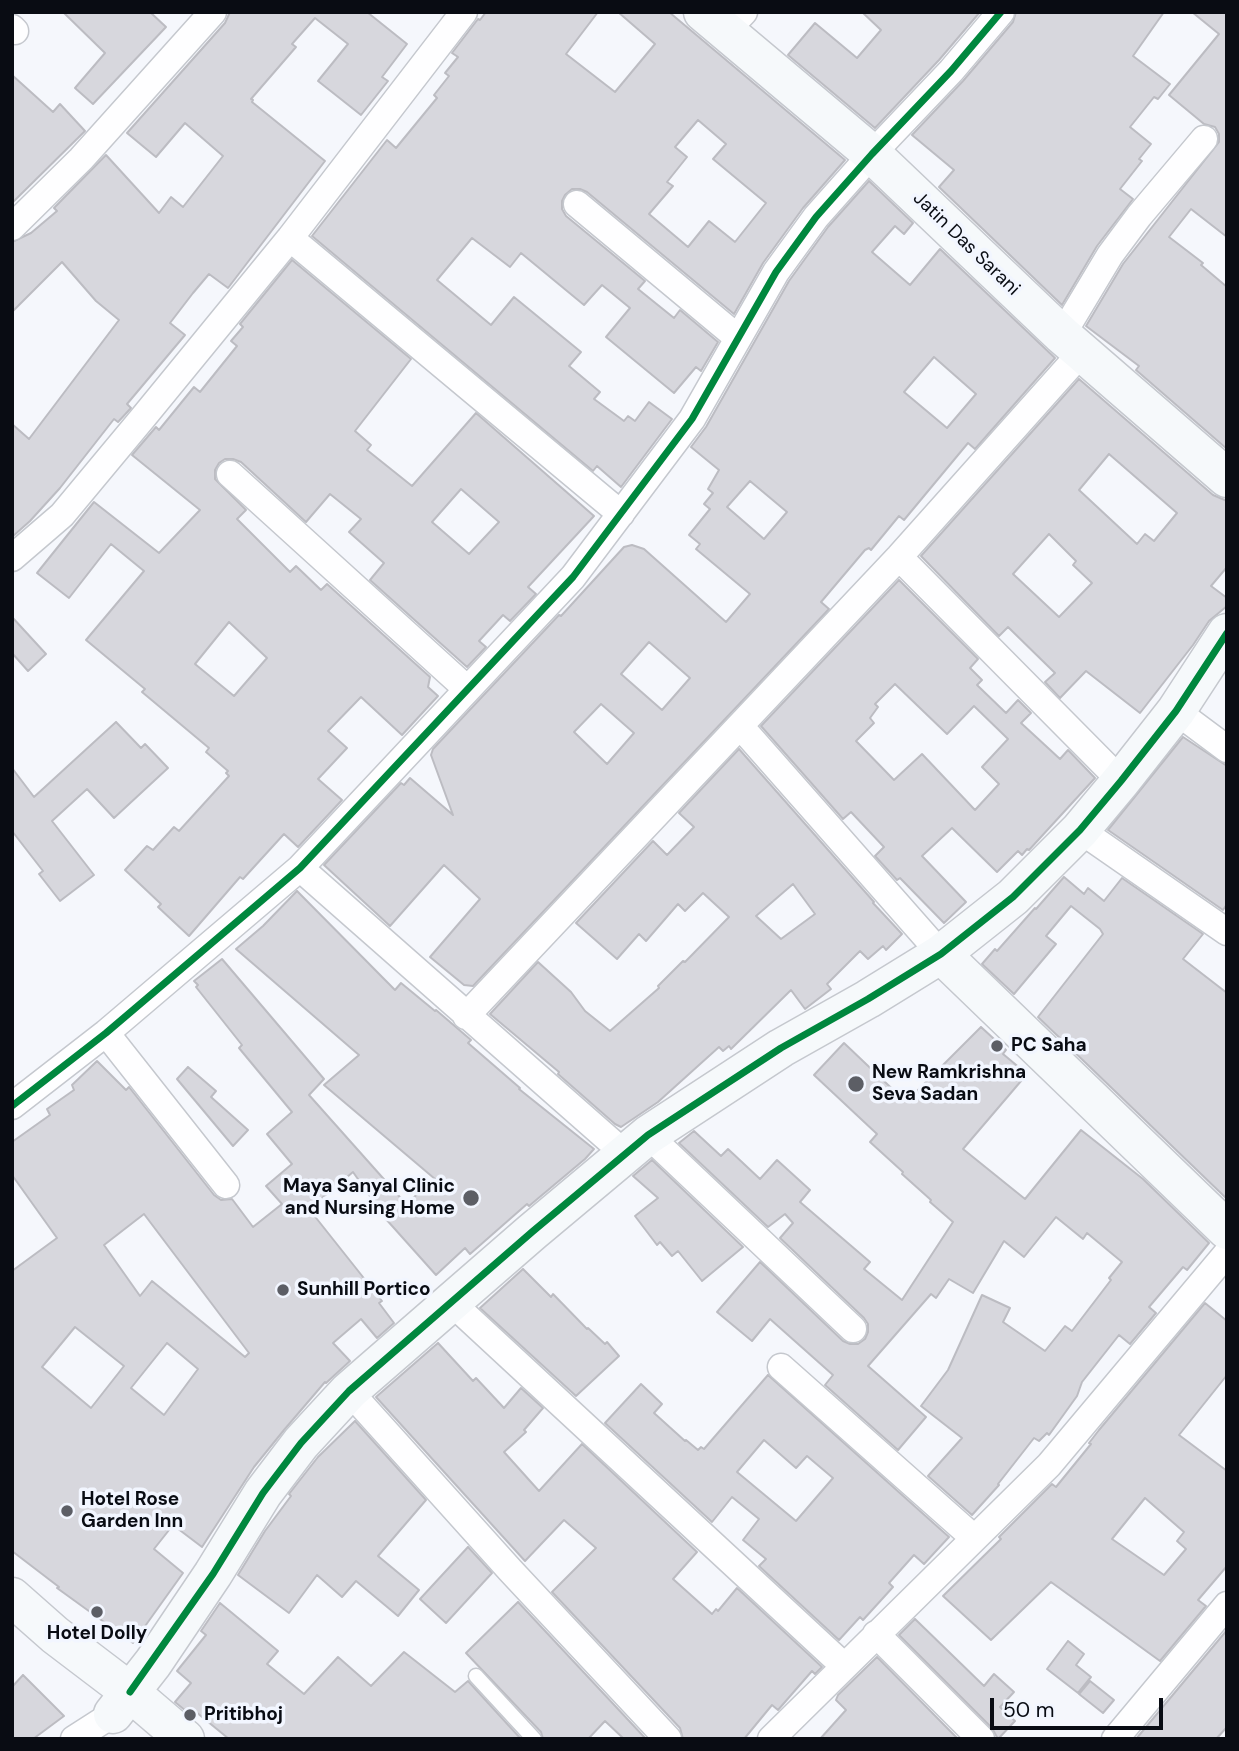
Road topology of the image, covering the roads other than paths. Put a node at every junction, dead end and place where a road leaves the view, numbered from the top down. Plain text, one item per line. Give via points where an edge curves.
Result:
1 (213, 12) edge
2 (464, 12) edge
3 (1001, 12) edge
4 (724, 18) edge
5 (1204, 139) dead end
6 (872, 154) junction
7 (577, 204) dead end
8 (12, 227) edge
9 (290, 238) junction
10 (738, 338) junction
11 (1072, 343) junction
12 (230, 474) dead end
13 (1227, 478) edge
14 (621, 514) junction
15 (899, 557) junction
16 (12, 558) edge
17 (1227, 633) edge
18 (467, 689) junction
19 (1176, 711) junction
20 (741, 727) junction
21 (1227, 750) edge
22 (1121, 781) junction
23 (1080, 831) junction
24 (300, 868) junction
25 (1227, 932) edge
26 (942, 954) junction
27 (466, 1016) junction
28 (106, 1033) junction
29 (12, 1106) edge
30 (636, 1144) junction
31 (226, 1185) dead end
32 (1227, 1230) edge
33 (1227, 1253) edge
34 (451, 1302) junction
35 (853, 1329) dead end
36 (781, 1367) dead end
37 (349, 1391) junction
38 (974, 1538) junction
39 (12, 1597) edge
40 (1227, 1605) edge
41 (12, 1627) edge
42 (876, 1634) junction
43 (844, 1666) junction
44 (476, 1676) dead end
45 (122, 1703) junction
46 (74, 1739) edge
47 (145, 1739) edge
48 (185, 1739) edge
49 (534, 1739) edge
50 (668, 1739) edge
51 (771, 1739) edge
52 (982, 1739) edge
53 (1115, 1739) edge

1 - 8 street via 81,159
2 - 9 street
3 - 6 street
4 - 6 street, Jatin Das Sarani
5 - 11 street via 1110,255
6 - 10 street via 816,217 776,272
6 - 11 street, Jatin Das Sarani
7 - 10 street
9 - 14 street
9 - 16 street via 62,515
10 - 14 street via 692,419
11 - 13 street, Jatin Das Sarani
11 - 15 street
12 - 18 street
14 - 18 street via 573,576
15 - 20 street
15 - 22 street
17 - 19 street
18 - 24 street
19 - 21 street
19 - 22 street
20 - 26 street
20 - 27 street
22 - 23 street
23 - 25 street
23 - 26 street via 1013,897
24 - 27 street
24 - 28 street
26 - 30 street via 781,1048
26 - 32 street
27 - 30 street
28 - 29 street
28 - 31 street
30 - 34 street
30 - 35 street
33 - 38 street via 1049,1465
34 - 37 street
34 - 43 street
36 - 38 street
37 - 45 street via 263,1493 213,1574
37 - 50 street
38 - 42 street
39 - 45 street
40 - 53 street
41 - 45 street
42 - 43 street
42 - 52 street
43 - 51 street
44 - 49 lane
45 - 46 street
45 - 47 street
45 - 48 street

